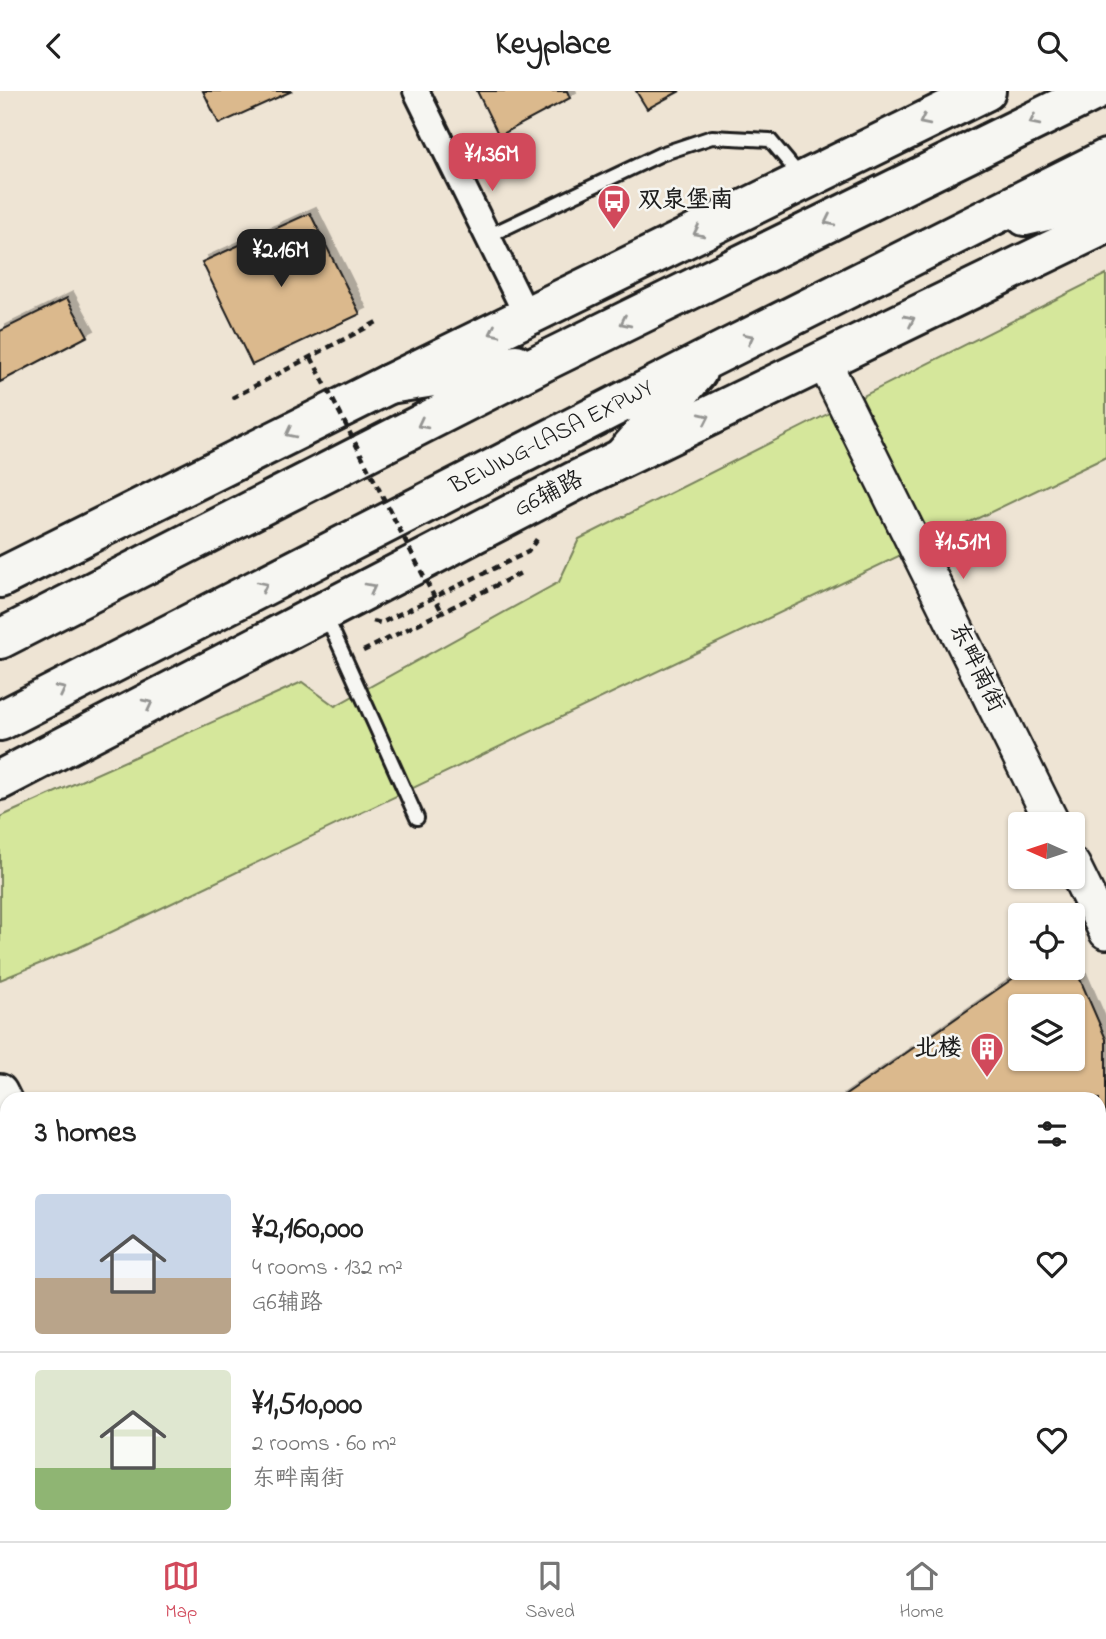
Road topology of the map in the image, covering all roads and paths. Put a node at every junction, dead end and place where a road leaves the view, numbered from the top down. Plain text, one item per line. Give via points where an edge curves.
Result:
1 (416, 91) edge
2 (986, 91) edge
3 (1095, 91) edge
4 (1106, 159) edge
5 (804, 180) junction
6 (1106, 197) edge
7 (1106, 224) edge
8 (959, 233) junction
9 (488, 236) junction
10 (527, 316) junction
11 (377, 322) dead end
12 (311, 357) junction
13 (711, 357) junction
14 (550, 359) junction
15 (824, 362) junction
16 (389, 384) junction
17 (232, 398) dead end
18 (622, 457) junction
19 (523, 572) dead end
20 (0, 578) edge
21 (324, 612) junction
22 (442, 612) junction
23 (0, 639) edge
24 (363, 651) dead end
25 (0, 721) edge
26 (0, 781) edge
27 (1047, 812) edge
28 (417, 818) dead end
29 (1085, 889) edge
30 (1106, 932) edge

1 - 9 street
2 -> 5 main road
3 -> 14 main road
4 - 8 main road, BEIJING-LASA EXPWY
5 - 9 lane via 770,140 712,138 661,153
5 -> 10 main road
6 - 8 main road
15 -> 7 main road, G6辅路
13 -> 8 main road, BEIJING-LASA EXPWY
9 - 10 street
10 -> 16 main road
11 - 12 path
12 - 17 path
12 - 22 path, bridge
13 - 18 main road
25 -> 13 main road, BEIJING-LASA EXPWY
14 - 16 main road
14 -> 23 main road
18 -> 15 main road, G6辅路
15 - 27 street, 东畔南街
16 -> 20 main road
21 -> 18 main road, G6辅路
19 - 22 path
26 -> 21 main road, G6辅路
21 - 28 lane
22 - 24 path
29 - 30 street

